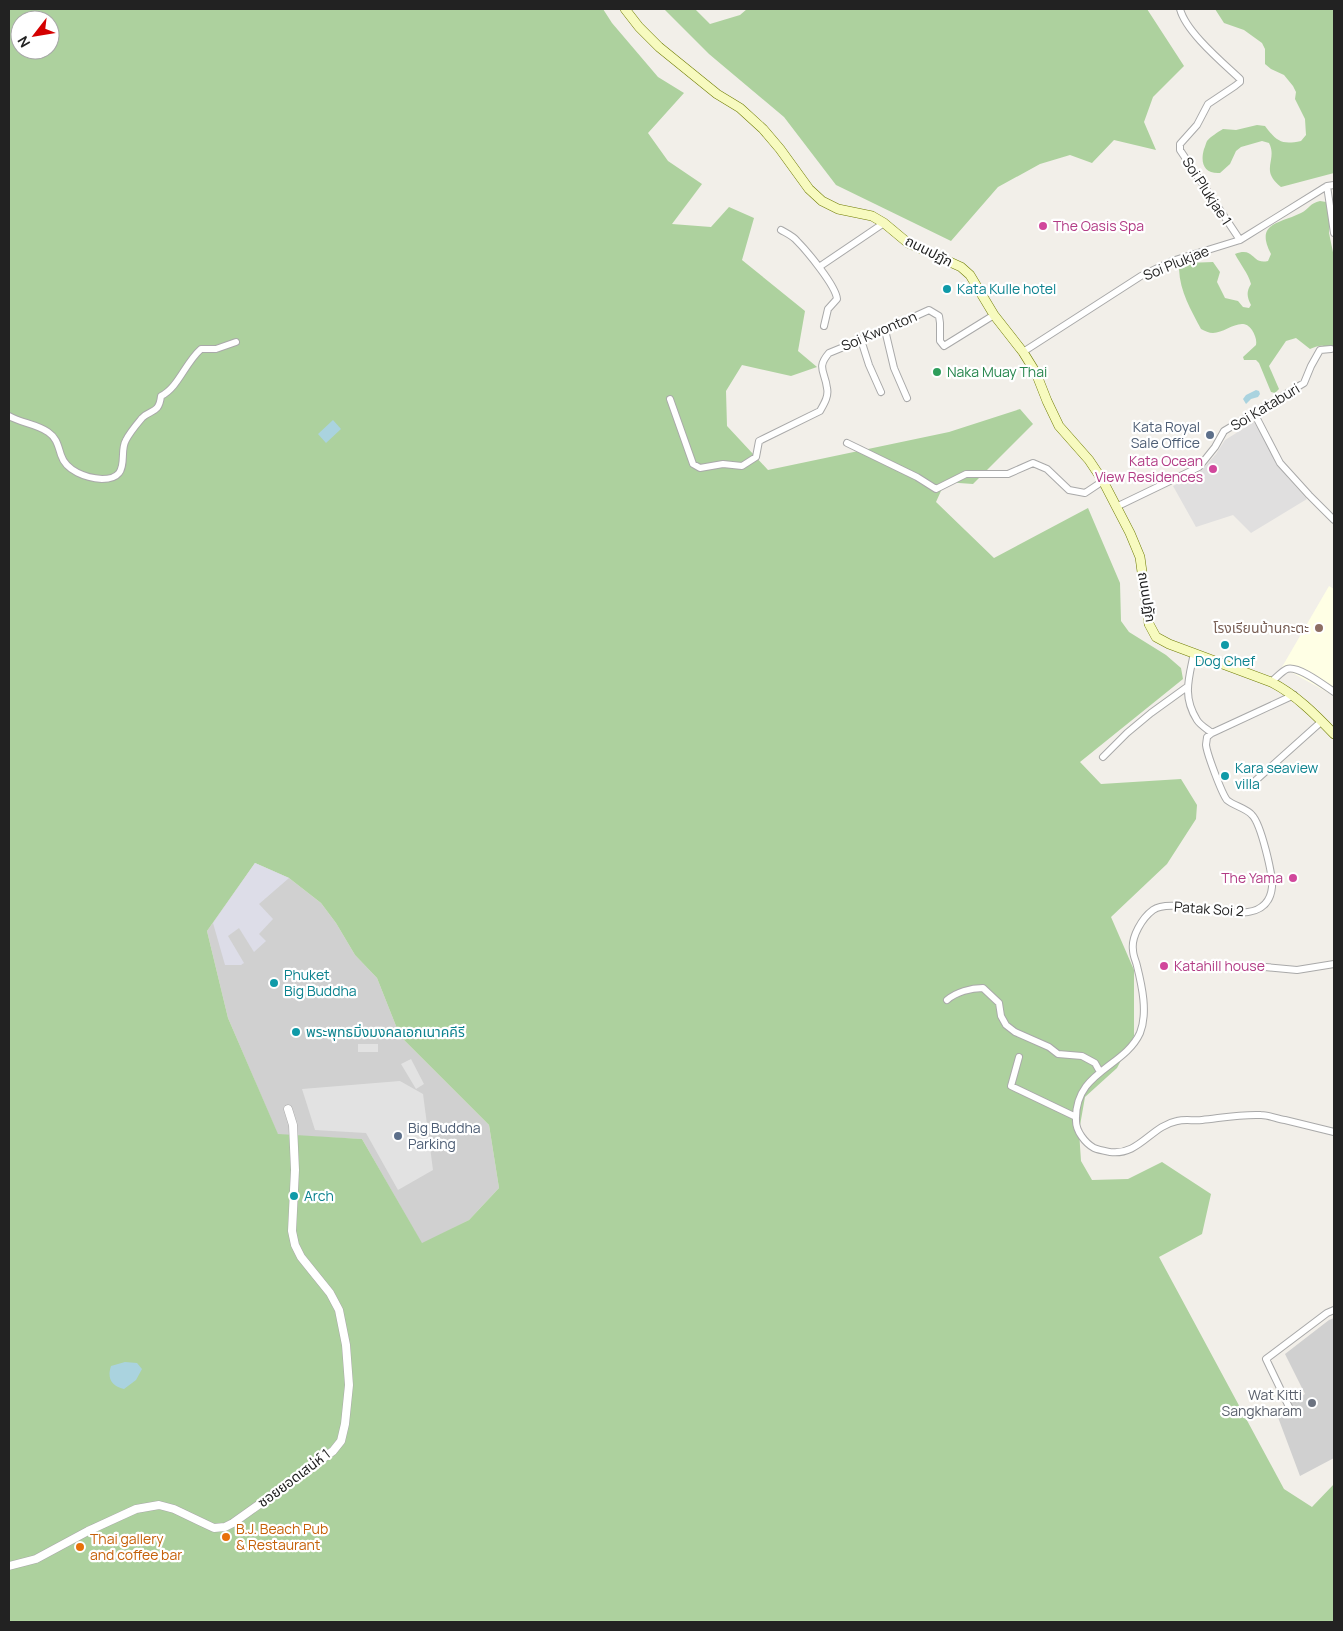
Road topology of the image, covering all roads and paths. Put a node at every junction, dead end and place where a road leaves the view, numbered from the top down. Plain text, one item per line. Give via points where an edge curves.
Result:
1 (625, 9) edge
2 (1180, 9) edge
3 (1331, 185) edge
4 (884, 223) junction
5 (781, 230) dead end
6 (1334, 233) edge
7 (1240, 240) junction
8 (819, 267) junction
9 (994, 315) junction
10 (824, 326) dead end
11 (885, 330) junction
12 (861, 340) junction
13 (236, 342) dead end
14 (1331, 349) dead end
15 (1023, 352) junction
16 (880, 392) dead end
17 (907, 398) dead end
18 (670, 399) dead end
19 (1254, 413) junction
20 (9, 416) edge
21 (847, 443) dead end
22 (1103, 481) junction
23 (1116, 507) junction
24 (1334, 520) edge
25 (1194, 653) junction
26 (1271, 682) junction
27 (1187, 687) junction
28 (1334, 692) edge
29 (1294, 695) junction
30 (1322, 721) junction
31 (1212, 734) junction
32 (1334, 734) edge
33 (1103, 757) dead end
34 (1255, 781) dead end
35 (1334, 964) edge
36 (1255, 966) dead end
37 (947, 1000) dead end
38 (1019, 1057) dead end
39 (1100, 1072) junction
40 (288, 1109) dead end
41 (1076, 1116) junction
42 (1334, 1132) edge
43 (1334, 1310) edge
44 (1290, 1409) dead end
45 (9, 1566) edge

1 - 4 main road, ถนนปฏัก via 659,47 763,129 809,190 822,201 838,209 872,216
2 - 7 street, Soi Plukjae 1 via 1190,28 1240,79 1208,104 1197,126 1180,144 1180,150
3 - 6 street
3 - 7 street, Soi Plukjae
4 - 8 street
4 - 9 main road, ถนนปฏัก via 908,243 961,267 970,275
5 - 8 street via 796,240
7 - 15 street, Soi Plukjae via 1172,261 1141,276
8 - 10 street via 836,293
9 - 11 street, Soi Kwonton via 944,346 940,341 939,316 929,310
9 - 15 main road, ถนนปฏัก
11 - 12 street, Soi Kwonton
11 - 17 street via 894,368
12 - 16 street
12 - 18 street, Soi Kwonton via 828,353 822,360 828,390 820,411 759,441 756,457 742,466 723,464 700,468 693,464
13 - 20 street via 216,349 201,349 192,358 171,390 161,396 154,412 142,418 127,438 122,448 120,472 107,479 88,478 78,473 64,461 59,446 48,432
14 - 19 street, Soi Kataburi via 1320,350 1304,383
15 - 22 main road, ถนนปฏัก via 1036,373 1059,426
19 - 23 street, Soi Kataburi via 1224,431 1199,467
19 - 24 street via 1280,463
21 - 22 street via 917,477 936,490 966,474 1008,474 1033,463 1047,469 1069,490 1085,493
22 - 23 main road, ถนนปฏัก
23 - 25 main road, ถนนปฏัก via 1140,558 1149,624 1156,637
25 - 26 main road, ถนนปฏัก
25 - 27 street
26 - 28 street via 1287,669 1294,668
26 - 29 main road, ถนนปฏัก
27 - 31 street via 1188,699 1198,721
27 - 33 street via 1151,712
29 - 30 main road, ถนนปฏัก
29 - 31 street
30 - 32 main road, ถนนปฏัก
30 - 34 street
31 - 39 street, Patak Soi 2 via 1207,737 1206,745 1218,782 1226,800 1252,815 1264,842 1272,888 1267,903 1254,911 1236,913 1168,906 1155,908 1146,917 1134,937 1132,949 1138,967 1144,1012 1140,1033 1130,1047
35 - 36 street via 1297,970
37 - 39 street via 972,988 983,988 999,1003 1006,1025 1058,1054 1082,1056 1095,1063
38 - 41 street via 1011,1086
39 - 41 street, Patak Soi 2 via 1083,1090
40 - 45 street, ซอยยอดเสน่ห์ 1 via 293,1125 292,1231 295,1245 339,1310 346,1345 349,1385 341,1441 306,1471 225,1527 214,1528 174,1509 151,1506 136,1509 36,1558
41 - 42 street via 1078,1132 1093,1147 1116,1152 1133,1149 1176,1121 1263,1115
43 - 44 street via 1266,1359

